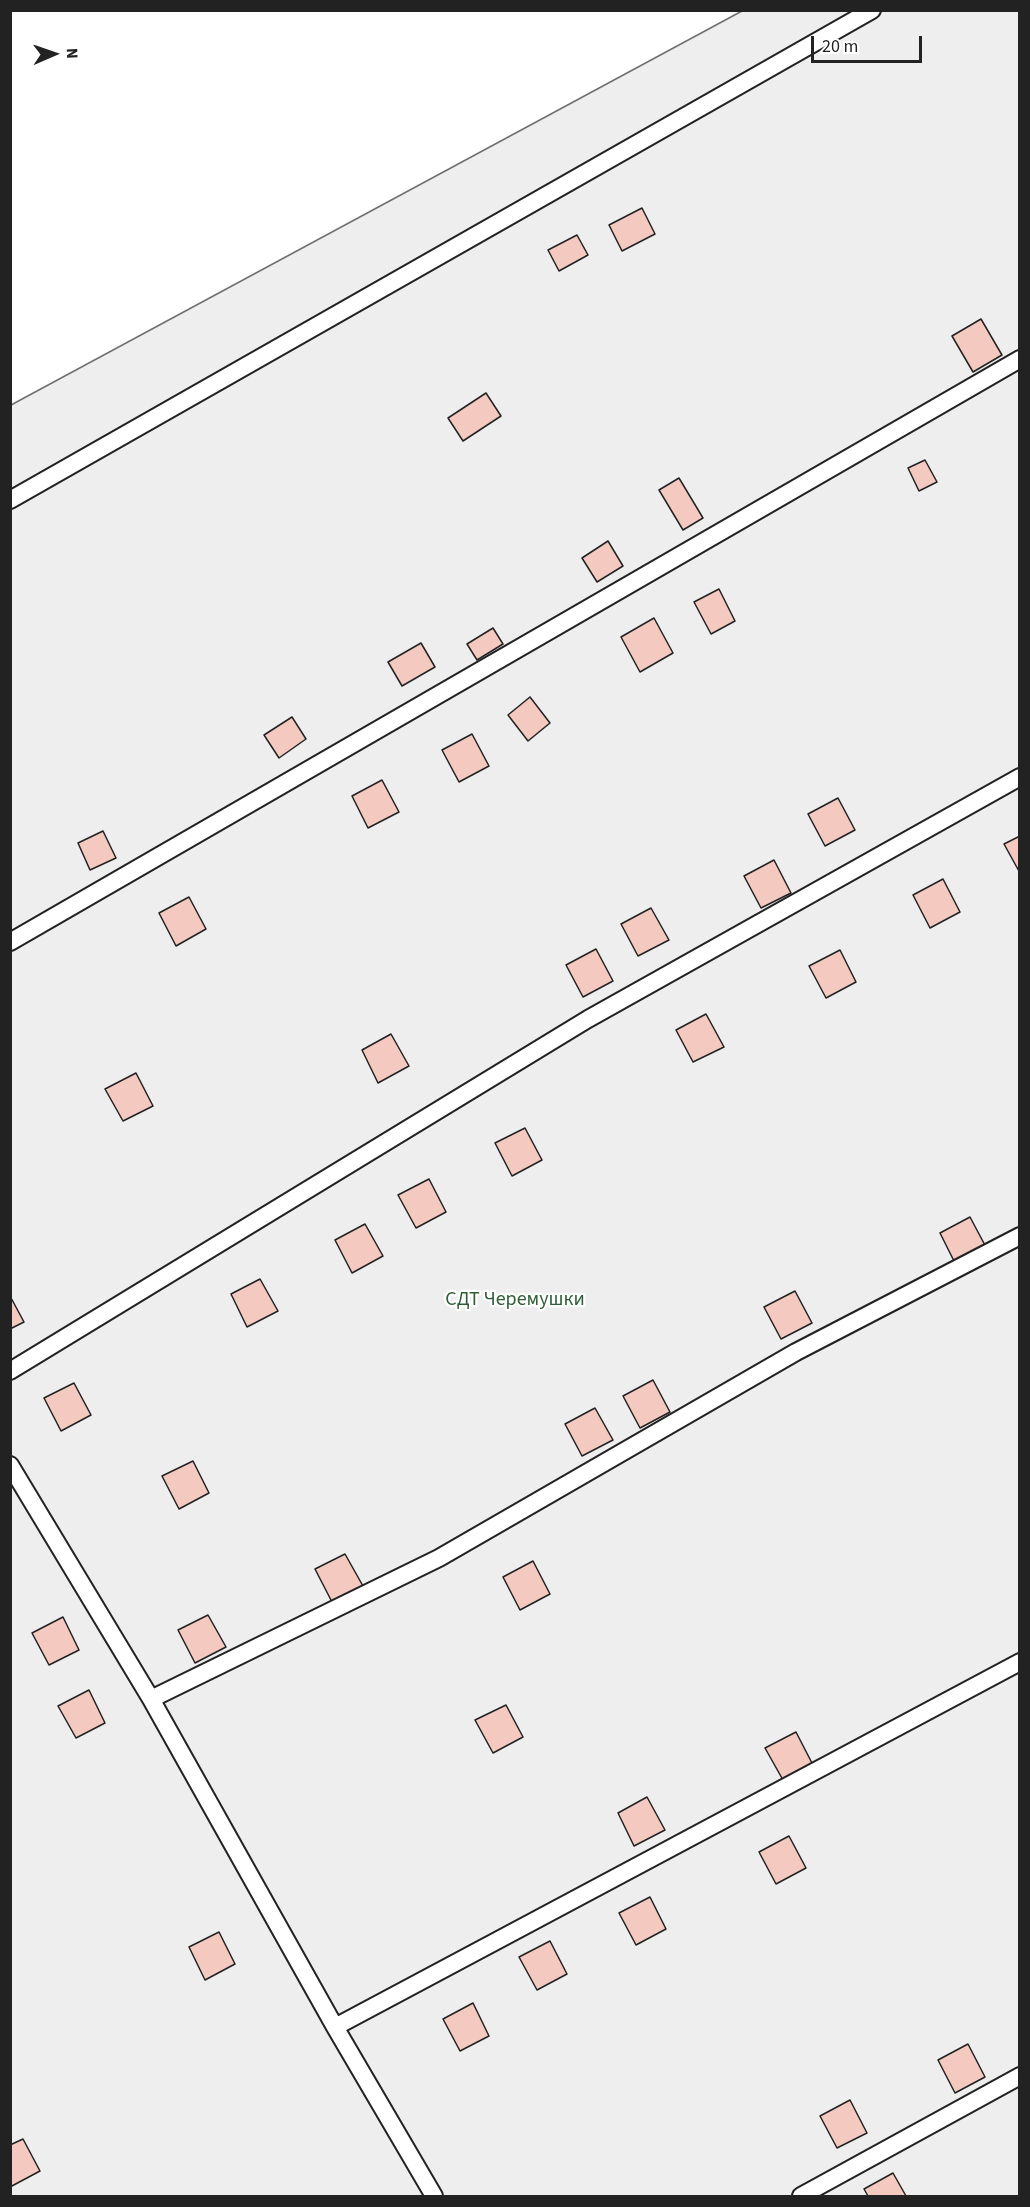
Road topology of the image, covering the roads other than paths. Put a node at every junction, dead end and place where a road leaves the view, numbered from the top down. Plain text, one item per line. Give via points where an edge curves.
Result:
1 (872, 10) edge
2 (1020, 359) edge
3 (10, 500) edge
4 (1020, 777) edge
5 (10, 942) edge
6 (1020, 1236) edge
7 (10, 1371) edge
8 (10, 1465) edge
9 (1020, 1662) edge
10 (152, 1699) junction
11 (335, 2027) junction
12 (1020, 2076) edge
13 (434, 2196) edge
14 (801, 2196) edge

1 - 3 lane
2 - 5 lane
4 - 7 lane via 588,1019
6 - 10 lane via 796,1352 439,1558
8 - 10 lane
9 - 11 lane
10 - 11 lane
11 - 13 lane
12 - 14 lane

